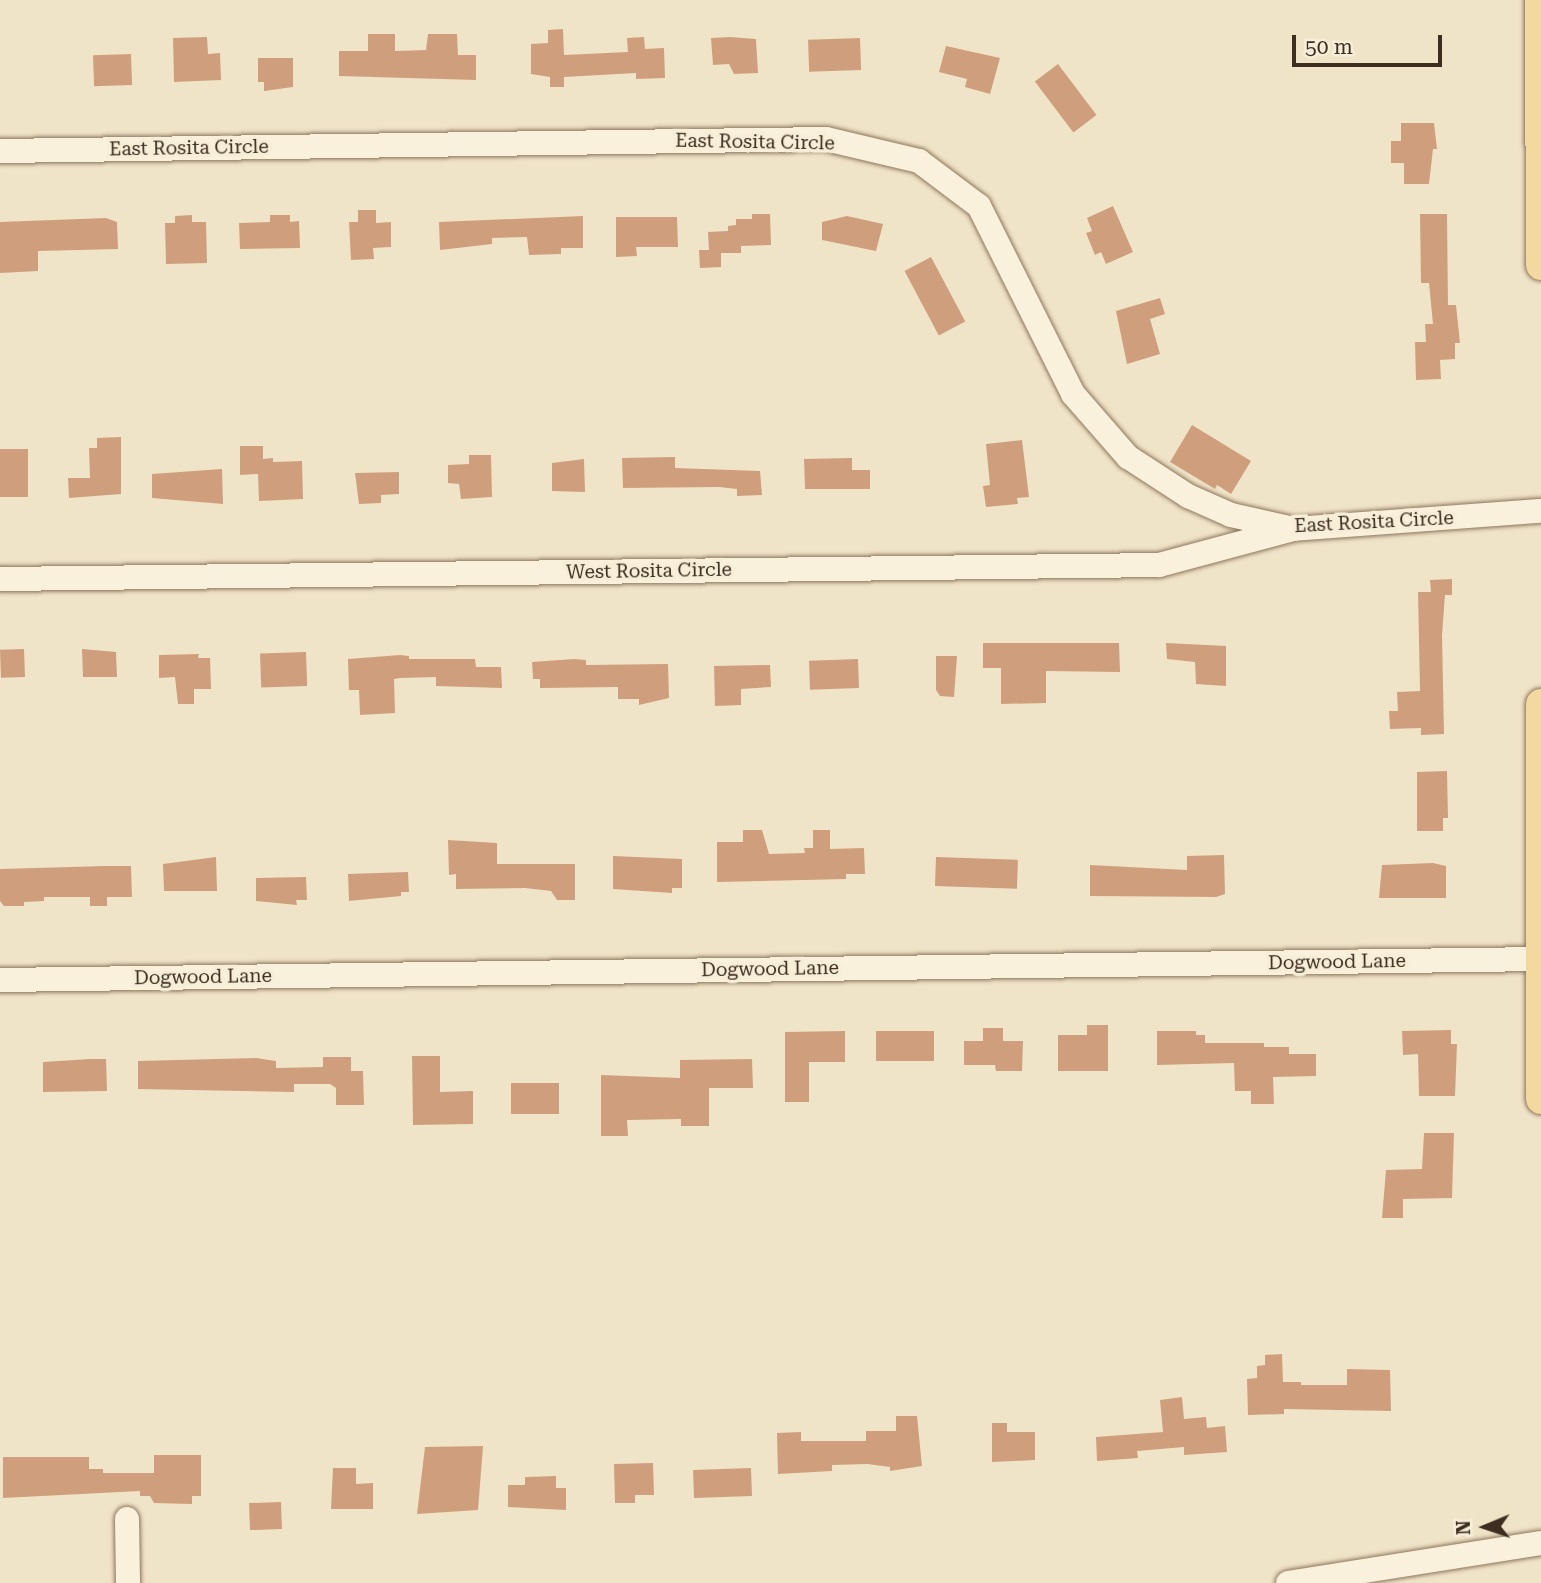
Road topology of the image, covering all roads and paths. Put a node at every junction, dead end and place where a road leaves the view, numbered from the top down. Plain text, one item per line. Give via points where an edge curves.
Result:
1 (1541, 0) edge
2 (0, 151) edge
3 (1541, 265) edge
4 (1541, 511) edge
5 (1293, 529) junction
6 (0, 579) edge
7 (1541, 704) edge
8 (1540, 959) edge
9 (0, 980) edge
10 (1541, 1099) edge
11 (127, 1518) dead end
12 (1541, 1544) edge
13 (128, 1583) edge
14 (1289, 1583) edge

1 - 3 main road
2 - 5 street, East Rosita Circle via 826,139 919,161 979,206 1073,394 1128,457 1188,496 1230,514
4 - 5 street, East Rosita Circle
5 - 6 street, West Rosita Circle via 1159,565
7 - 8 main road
8 - 9 street, Dogwood Lane
8 - 10 main road
11 - 13 street
12 - 14 street

